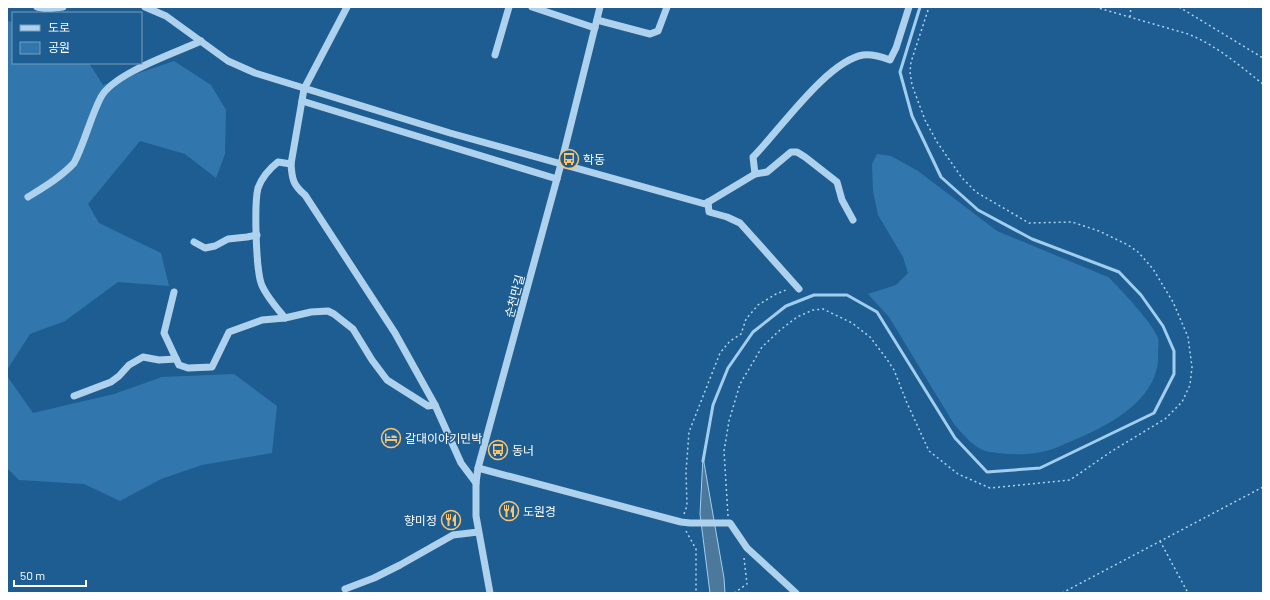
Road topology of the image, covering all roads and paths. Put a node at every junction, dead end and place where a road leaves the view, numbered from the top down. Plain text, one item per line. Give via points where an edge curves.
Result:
1 (37, 7) edge
2 (63, 7) edge
3 (144, 7) edge
4 (347, 7) edge
5 (509, 7) edge
6 (532, 7) edge
7 (600, 7) edge
8 (667, 7) edge
9 (909, 7) edge
10 (929, 7) edge
11 (1095, 7) edge
12 (1131, 7) edge
13 (1179, 7) edge
14 (1130, 17) junction
15 (596, 24) junction
16 (202, 41) junction
17 (495, 55) dead end
18 (1263, 58) edge
19 (1263, 84) edge
20 (304, 89) junction
21 (302, 101) junction
22 (291, 164) junction
23 (561, 164) junction
24 (755, 174) junction
25 (557, 179) junction
26 (28, 197) dead end
27 (708, 202) junction
28 (852, 220) dead end
29 (257, 235) junction
30 (194, 242) dead end
31 (799, 289) dead end
32 (786, 290) dead end
33 (174, 292) dead end
34 (285, 318) junction
35 (176, 359) junction
36 (74, 396) dead end
37 (435, 405) junction
38 (478, 468) junction
39 (476, 483) junction
40 (1263, 487) edge
41 (681, 522) junction
42 (730, 523) junction
43 (478, 532) junction
44 (1160, 541) junction
45 (748, 548) junction
46 (345, 588) dead end
47 (490, 593) edge
48 (696, 593) edge
49 (734, 593) edge
50 (796, 593) edge
51 (1062, 593) edge
52 (1188, 593) edge

1 - 2 street
3 - 16 street via 166,16
4 - 20 street
5 - 17 street
6 - 15 street
7 - 15 street, 순천만길
8 - 15 street via 658,31 650,34
9 - 24 street via 890,60 864,55 830,72 753,158
10 - 42 path via 910,72 912,86 925,120 937,142 962,178 976,192 1029,222 1072,222 1099,231 1138,252 1153,269 1173,302 1188,337 1192,367 1190,385 1182,402 1165,419 1070,480 990,488 958,474 929,450 894,370 870,337 852,323 823,309 813,310 797,317 762,348 740,384 729,421 724,452
11 - 14 path
12 - 14 path
13 - 18 path
14 - 19 path via 1200,38
15 - 23 street, 순천만길
16 - 20 street via 228,61
16 - 26 street via 144,66 108,87 97,106 74,163 56,179
20 - 21 street
20 - 23 street
21 - 22 street
21 - 25 street
22 - 29 street via 278,162 260,183 256,202
22 - 37 street via 296,187 305,195 395,332
23 - 25 street, 순천만길
23 - 27 street via 705,204
24 - 27 street
24 - 28 street via 767,172 791,152 797,152 837,182
25 - 38 street, 순천만길
27 - 31 street via 709,212 740,223
29 - 30 street via 228,239 205,248
29 - 34 street via 257,261 261,284
32 - 41 path via 758,305 746,319 741,334 720,353 689,432 687,506
33 - 35 street via 164,332
34 - 35 street via 262,320 229,332 212,367 188,368 179,366
34 - 37 street via 328,311 353,329 387,380 428,406
35 - 36 street via 159,360 143,357 129,365 111,382
37 - 39 street via 461,463
38 - 39 street, 순천만길
38 - 41 street
39 - 43 street, 순천만길
40 - 44 path
41 - 42 street
41 - 48 path via 696,549
42 - 45 street
43 - 46 street via 453,535 374,578
43 - 47 street, 순천만길
44 - 51 path
44 - 52 path
45 - 49 path via 744,555 747,584
45 - 50 street

